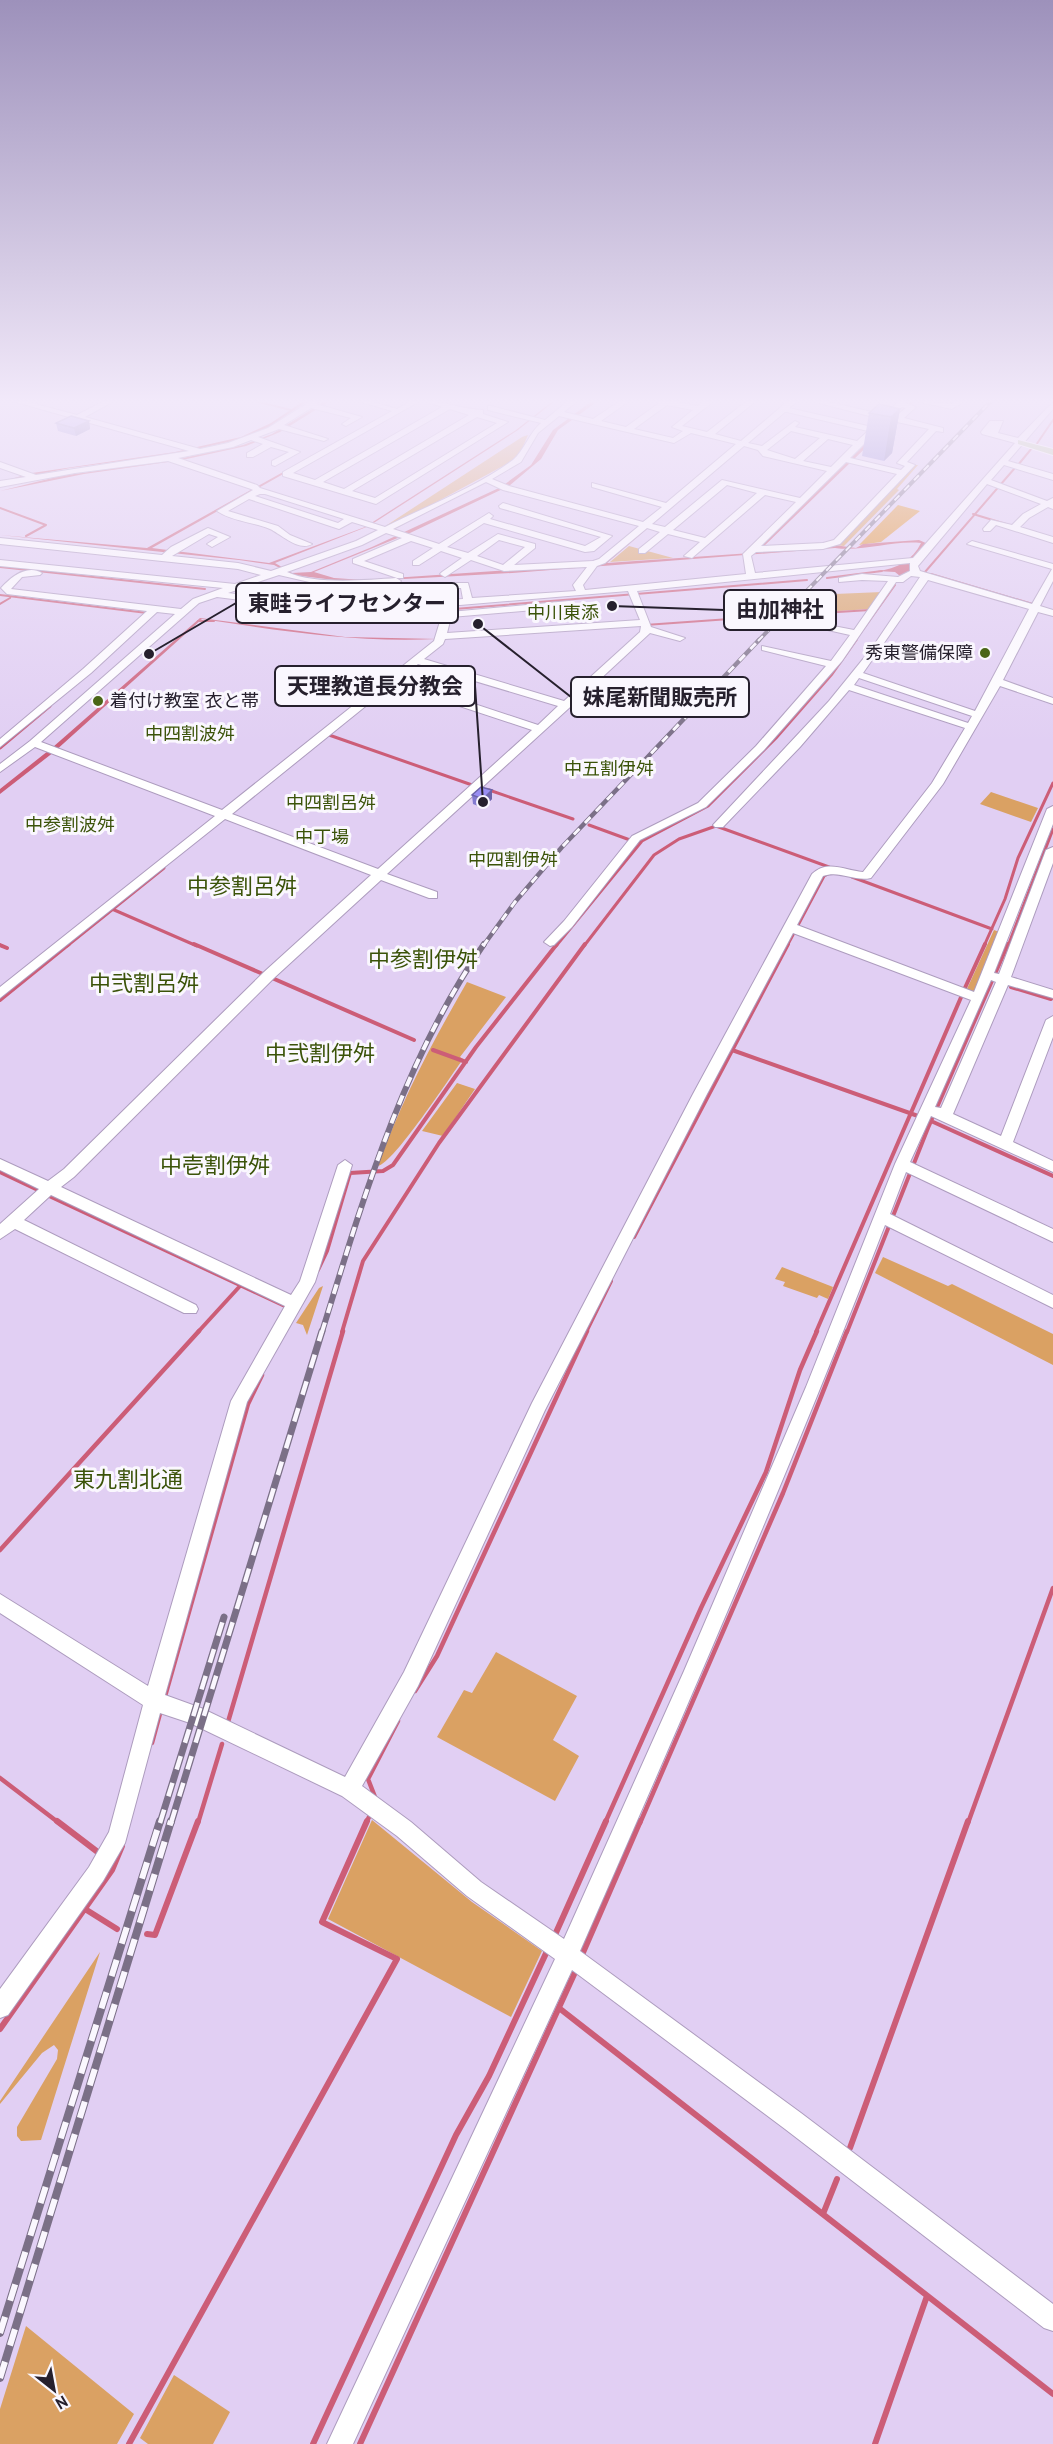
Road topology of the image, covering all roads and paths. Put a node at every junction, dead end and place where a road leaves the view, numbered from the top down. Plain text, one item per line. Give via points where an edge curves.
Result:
1 (234, 515) edge
2 (306, 515) edge
3 (339, 515) edge
4 (415, 515) edge
5 (490, 515) edge
6 (535, 515) edge
7 (609, 515) edge
8 (659, 515) edge
9 (686, 515) edge
10 (736, 515) edge
11 (788, 515) edge
12 (863, 515) edge
13 (959, 515) edge
14 (1028, 515) edge
15 (351, 519) junction
16 (483, 520) junction
17 (647, 525) junction
18 (1015, 527) junction
19 (387, 529) junction
20 (987, 529) dead end
21 (667, 531) junction
22 (484, 533) junction
23 (407, 535) junction
24 (1053, 540) edge
25 (0, 541) edge
26 (706, 541) junction
27 (212, 544) dead end
28 (307, 544) dead end
29 (972, 544) dead end
30 (441, 547) junction
31 (642, 551) dead end
32 (753, 551) junction
33 (169, 554) junction
34 (689, 556) dead end
35 (471, 557) junction
36 (0, 563) edge
37 (416, 563) dead end
38 (558, 566) junction
39 (594, 566) junction
40 (543, 567) junction
41 (1053, 567) edge
42 (915, 568) junction
43 (39, 571) junction
44 (512, 571) junction
45 (274, 572) junction
46 (1053, 572) edge
47 (445, 574) dead end
48 (490, 575) dead end
49 (752, 577) junction
50 (0, 579) edge
51 (894, 579) junction
52 (842, 580) dead end
53 (13, 581) junction
54 (254, 585) junction
55 (449, 586) dead end
56 (234, 587) junction
57 (582, 592) junction
58 (633, 593) junction
59 (216, 594) junction
60 (8, 596) edge
61 (468, 602) junction
62 (1035, 606) junction
63 (154, 609) junction
64 (444, 610) junction
65 (183, 612) junction
66 (1053, 613) edge
67 (795, 620) dead end
68 (648, 627) junction
69 (856, 633) junction
70 (440, 638) junction
71 (680, 638) dead end
72 (766, 648) dead end
73 (418, 661) junction
74 (833, 665) junction
75 (857, 674) junction
76 (394, 681) junction
77 (997, 682) junction
78 (591, 684) junction
79 (847, 686) junction
80 (638, 699) dead end
81 (1053, 701) edge
82 (565, 705) junction
83 (978, 715) junction
84 (971, 727) junction
85 (539, 729) junction
86 (6, 739) edge
87 (32, 744) junction
88 (0, 769) edge
89 (1053, 809) edge
90 (226, 816) junction
91 (1051, 824) edge
92 (719, 825) dead end
93 (1047, 848) edge
94 (382, 876) junction
95 (433, 895) dead end
96 (795, 929) junction
97 (550, 942) dead end
98 (996, 977) junction
99 (0, 994) edge
100 (1053, 994) edge
101 (978, 998) junction
102 (1053, 1020) edge
103 (936, 1112) junction
104 (1005, 1144) junction
105 (0, 1164) edge
106 (345, 1165) dead end
107 (909, 1167) junction
108 (1053, 1167) edge
109 (45, 1191) junction
110 (888, 1220) junction
111 (16, 1222) junction
112 (0, 1233) edge
113 (1053, 1236) edge
114 (1053, 1302) edge
115 (291, 1307) junction
116 (190, 1309) dead end
117 (0, 1603) edge
118 (161, 1703) junction
119 (348, 1789) junction
120 (566, 1954) junction
121 (0, 2007) edge
122 (1053, 2319) edge
123 (340, 2444) edge

1 - 28 street via 275,528
2 - 15 street via 339,526
3 - 15 street
4 - 19 street
5 - 16 street
6 - 16 street via 608,536 585,549
7 - 17 street
8 - 17 street
9 - 21 street
10 - 26 street
11 - 32 street
12 - 32 street via 837,542
13 - 42 street
14 - 18 street
15 - 19 street
16 - 22 street
17 - 21 street
17 - 39 street
18 - 20 street via 994,522
18 - 24 street
19 - 23 street
19 - 45 street via 359,543
21 - 26 street
21 - 31 street
22 - 30 street
22 - 35 street
22 - 44 street via 532,546
23 - 30 street
23 - 45 street via 356,561 398,579 346,583 294,579
25 - 33 street
26 - 34 street
27 - 33 street via 225,537 208,531
29 - 41 street
30 - 35 street
30 - 37 street
32 - 49 street
33 - 45 street
35 - 44 street
35 - 47 street
36 - 43 street
38 - 39 street
38 - 40 street
38 - 40 street via 568,552
39 - 44 street
39 - 57 street via 578,585
40 - 44 street
42 - 49 street
42 - 51 street via 900,580
42 - 62 street
42 - 75 street
43 - 53 street via 19,575
43 - 56 street
43 - 60 street
44 - 48 street
45 - 54 street
46 - 62 street
49 - 58 street
50 - 53 street
51 - 52 street
51 - 69 street
53 - 60 street via 6,588
54 - 56 street
54 - 64 street
55 - 61 street via 465,585
56 - 59 street
57 - 58 street
57 - 61 street
58 - 64 street
58 - 68 street
59 - 64 street via 386,617
59 - 65 street via 196,601
60 - 63 street
61 - 64 street
62 - 66 street
62 - 77 street
63 - 65 street
63 - 86 street
64 - 70 street
65 - 87 street
67 - 69 street
68 - 70 street
68 - 71 street
68 - 78 street
69 - 74 street
70 - 73 street
72 - 74 street
73 - 76 street
73 - 82 street
74 - 97 street via 768,740 702,805 636,838
75 - 79 street
75 - 83 street
76 - 85 street
76 - 90 street
77 - 81 street
77 - 83 street
78 - 80 street
78 - 82 street
79 - 84 street
79 - 92 street
82 - 85 street
83 - 84 street
84 - 96 street via 937,784 867,875 842,869 818,874
85 - 94 street
86 - 87 street
87 - 88 street
87 - 90 street
89 - 91 street
90 - 94 street
90 - 99 street via 55,958
91 - 93 street
93 - 98 street
94 - 95 street
94 - 109 street via 267,977 69,1173
96 - 101 street
96 - 119 street via 538,1408 411,1679
98 - 100 street
98 - 101 street
98 - 103 street
101 - 103 street
102 - 104 street
103 - 104 street
103 - 107 street
104 - 108 street
105 - 109 street
106 - 115 street via 307,1282
107 - 110 street
107 - 113 street
109 - 111 street
109 - 115 street
110 - 114 street
110 - 120 street
111 - 112 street
111 - 116 street
115 - 118 street via 239,1401
117 - 118 street
118 - 119 street
118 - 121 street via 118,1836 96,1874
119 - 120 street via 404,1829 474,1889
120 - 122 street
120 - 123 street

